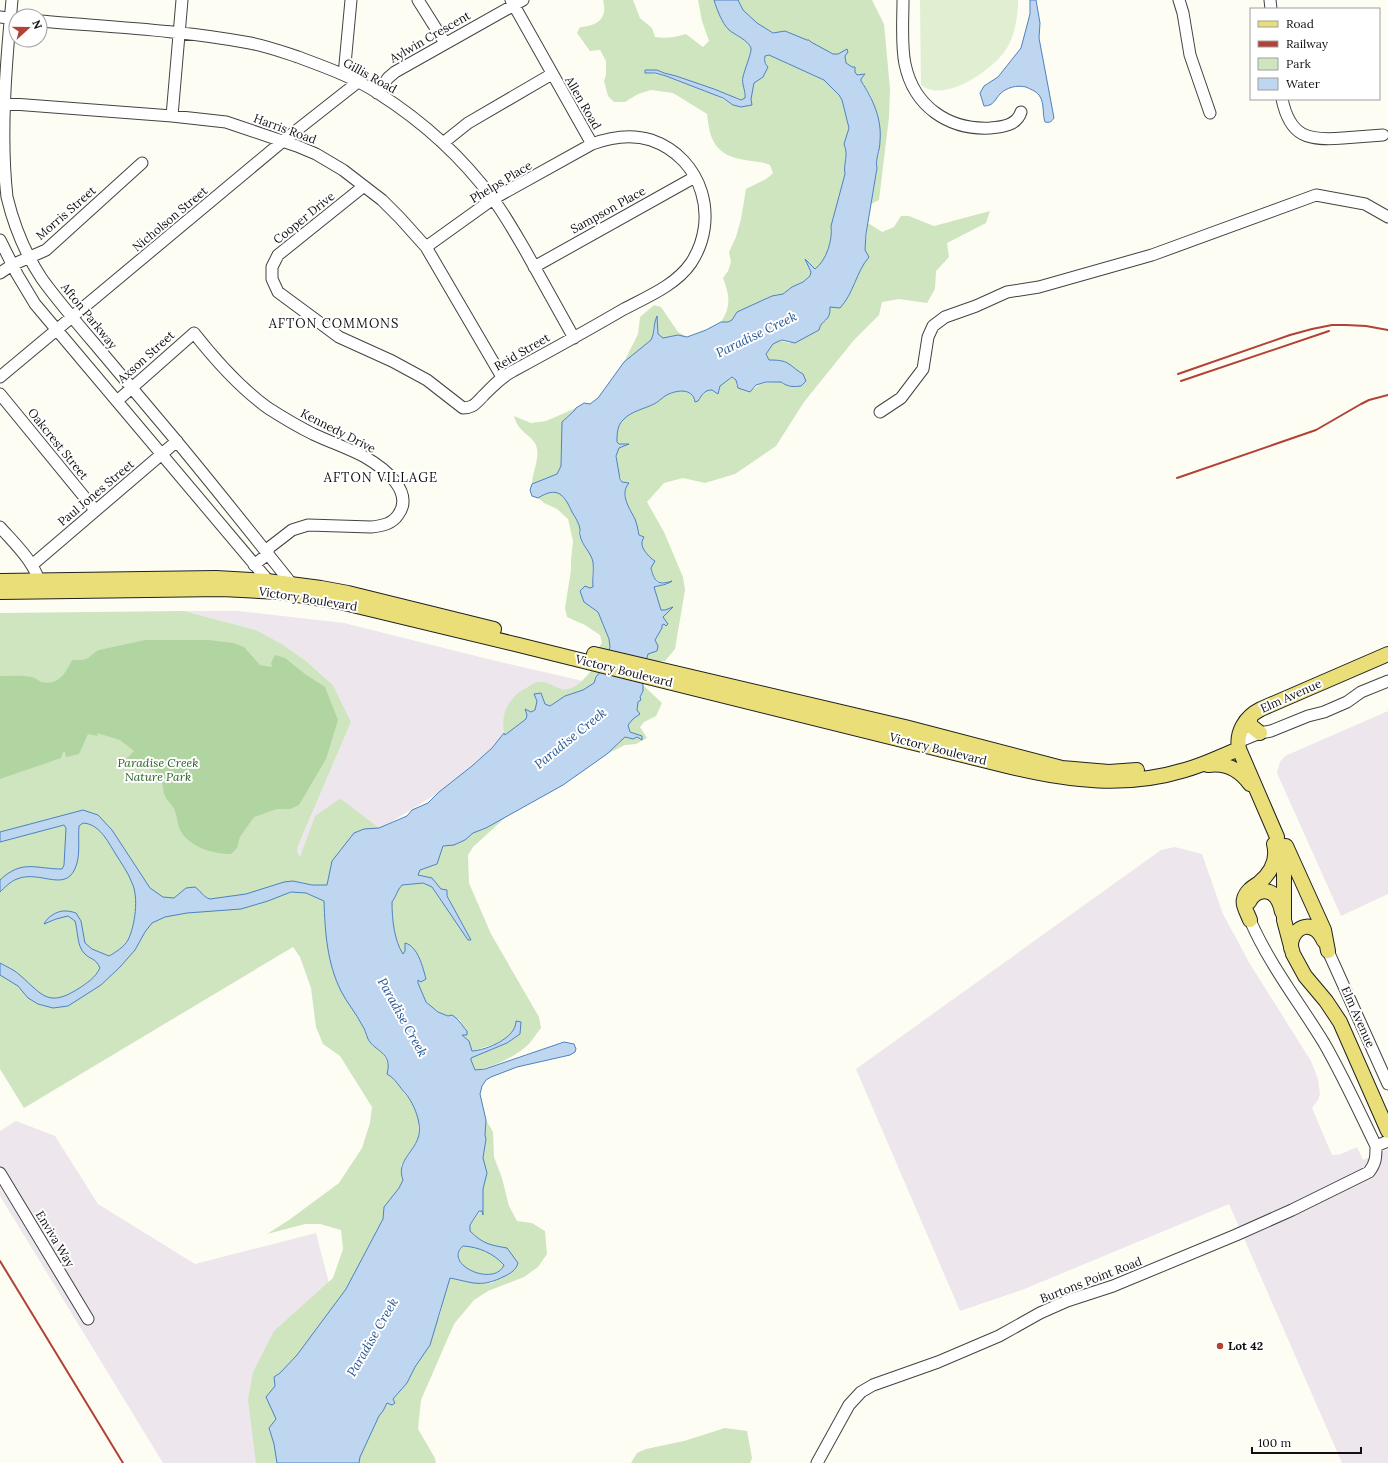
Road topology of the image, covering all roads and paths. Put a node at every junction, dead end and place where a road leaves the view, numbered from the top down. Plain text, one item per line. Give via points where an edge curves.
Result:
1 (182, 0) edge
2 (351, 0) edge
3 (418, 0) edge
4 (903, 0) edge
5 (1179, 0) edge
6 (516, 1) edge
7 (48, 22) edge
8 (8, 29) edge
9 (179, 33) junction
10 (444, 44) junction
11 (552, 74) junction
12 (344, 75) junction
13 (358, 82) junction
14 (377, 93) junction
15 (1282, 100) edge
16 (1, 103) edge
17 (1021, 112) dead end
18 (1210, 113) dead end
19 (172, 116) junction
20 (1383, 135) dead end
21 (283, 141) junction
22 (443, 143) junction
23 (592, 144) junction
24 (142, 163) dead end
25 (1, 172) edge
26 (695, 177) junction
27 (364, 186) junction
28 (493, 199) junction
29 (1388, 217) edge
30 (0, 240) edge
31 (426, 247) junction
32 (30, 257) junction
33 (12, 265) junction
34 (534, 267) junction
35 (0, 273) edge
36 (72, 317) junction
37 (56, 331) junction
38 (194, 333) joint
39 (574, 338) junction
40 (502, 377) junction
41 (0, 378) edge
42 (132, 388) junction
43 (0, 394) edge
44 (448, 396) joint
45 (117, 401) junction
46 (880, 412) dead end
47 (177, 441) junction
48 (161, 454) junction
49 (95, 510) junction
50 (0, 527) edge
51 (266, 552) junction
52 (32, 565) junction
53 (254, 565) junction
54 (0, 580) edge
55 (268, 581) junction
56 (40, 586) junction
57 (293, 589) junction
58 (0, 592) edge
59 (280, 592) junction
60 (1388, 654) edge
61 (1388, 681) edge
62 (1250, 717) junction
63 (1266, 732) junction
64 (1238, 746) junction
65 (1196, 767) junction
66 (1102, 776) junction
67 (1257, 794) junction
68 (1278, 840) junction
69 (1284, 879) junction
70 (1259, 883) junction
71 (1250, 920) junction
72 (1284, 920) junction
73 (1292, 951) junction
74 (1328, 951) junction
75 (1388, 1084) edge
76 (1388, 1131) edge
77 (1388, 1141) edge
78 (1376, 1146) junction
79 (0, 1173) edge
80 (88, 1319) dead end
81 (817, 1463) edge

1 - 9 street
2 - 12 street
3 - 10 street
4 - 17 street via 904,63 914,89 929,108 947,120 967,127 980,128 1000,127 1016,122
5 - 18 street via 1190,55
6 - 10 street, Aylwin Crescent
6 - 11 street, Allen Road
7 - 9 street, Gillis Road
8 - 16 street, Afton Parkway
9 - 12 street, Gillis Road via 251,43
9 - 19 street
10 - 14 street, Aylwin Crescent via 395,72
11 - 22 street via 468,123
11 - 23 street, Allen Road
12 - 13 street, Gillis Road
13 - 14 street, Gillis Road
13 - 21 street, Nicholson Street
14 - 22 street, Gillis Road via 412,117
15 - 20 street via 1292,126 1308,137 1323,140
16 - 19 street, Harris Road
16 - 25 street, Afton Parkway
19 - 21 street, Harris Road via 226,122
21 - 27 street, Harris Road via 316,154
21 - 36 street, Nicholson Street
22 - 28 street, Gillis Road
23 - 26 street, Allen Road via 622,137 652,140 684,161
23 - 28 street, Phelps Place
24 - 32 street, Morris Street via 46,250
25 - 32 street, Afton Parkway via 15,222
26 - 34 street, Sampson Place
26 - 39 street, Allen Road via 705,206 705,222 700,244 689,265 660,289
27 - 31 street, Harris Road via 382,200
27 - 44 street, Cooper Drive via 278,255 272,267 272,279 278,292 339,337 392,361 427,380
28 - 31 street, Phelps Place
28 - 34 street, Gillis Road
29 - 46 street via 1365,204 1316,195 1152,255 1039,287 1007,292 945,317 933,326 928,337 923,369 901,398
30 - 33 street
31 - 40 street, Harris Road
32 - 33 street, Morris Street
32 - 36 street, Afton Parkway via 42,278
33 - 35 street, Morris Street
33 - 37 street via 35,304
34 - 39 street, Gillis Road
36 - 37 street, Nicholson Street
36 - 42 street, Afton Parkway
37 - 41 street, Nicholson Street
37 - 45 street
38 - 42 street, Axson Street
38 - 51 street, Kennedy Drive via 227,373 245,390 296,426 366,458 400,487 402,509 389,523 371,527 308,525 292,530
39 - 40 street, Reid Street
40 - 44 street, Reid Street via 472,406 463,408
42 - 45 street, Axson Street
42 - 47 street, Afton Parkway
43 - 49 street, Oakcrest Street
45 - 48 street
47 - 48 street, Paul Jones Street
47 - 51 street, Afton Parkway
48 - 49 street, Paul Jones Street
48 - 53 street
49 - 52 street, Paul Jones Street
50 - 52 street
51 - 53 street, Kennedy Drive
51 - 57 street, Afton Parkway
52 - 56 street
53 - 55 street
54 - 56 main road, Victory Boulevard
55 - 56 main road, Victory Boulevard via 216,578
55 - 57 main road, Victory Boulevard
55 - 59 street
56 - 58 main road, Victory Boulevard
56 - 59 main road, Victory Boulevard
57 - 59 main road, Victory Boulevard
57 - 66 main road, Victory Boulevard via 348,604 658,674 904,726 1062,768
60 - 62 main road, Elm Avenue via 1261,709
61 - 63 street via 1324,712
62 - 63 main road via 1250,725
62 - 64 main road, Elm Avenue via 1241,728
63 - 64 street
64 - 65 main road, Victory Boulevard
64 - 66 main road, Victory Boulevard via 1173,765
64 - 67 main road
65 - 66 main road, Victory Boulevard via 1158,777 1116,782
65 - 67 main road via 1217,764 1232,767 1244,776
67 - 68 main road
68 - 69 main road via 1283,859
68 - 70 main road via 1273,863 1268,874
68 - 74 main road via 1324,930
69 - 70 main road via 1270,879
69 - 72 main road
70 - 71 main road via 1248,891 1244,898
71 - 72 main road via 1250,900 1263,891 1271,893 1276,898
71 - 78 street via 1281,977 1324,1043
72 - 73 main road
73 - 74 main road via 1291,939 1295,932 1309,927 1320,934
73 - 76 main road via 1305,976 1336,1015
74 - 75 street, Elm Avenue
77 - 78 street
78 - 81 street, Burtons Point Road via 1376,1160 1369,1172 1292,1210 1113,1286 1055,1306 999,1336 938,1362 873,1385 861,1392 849,1405
79 - 80 street, Enviva Way

